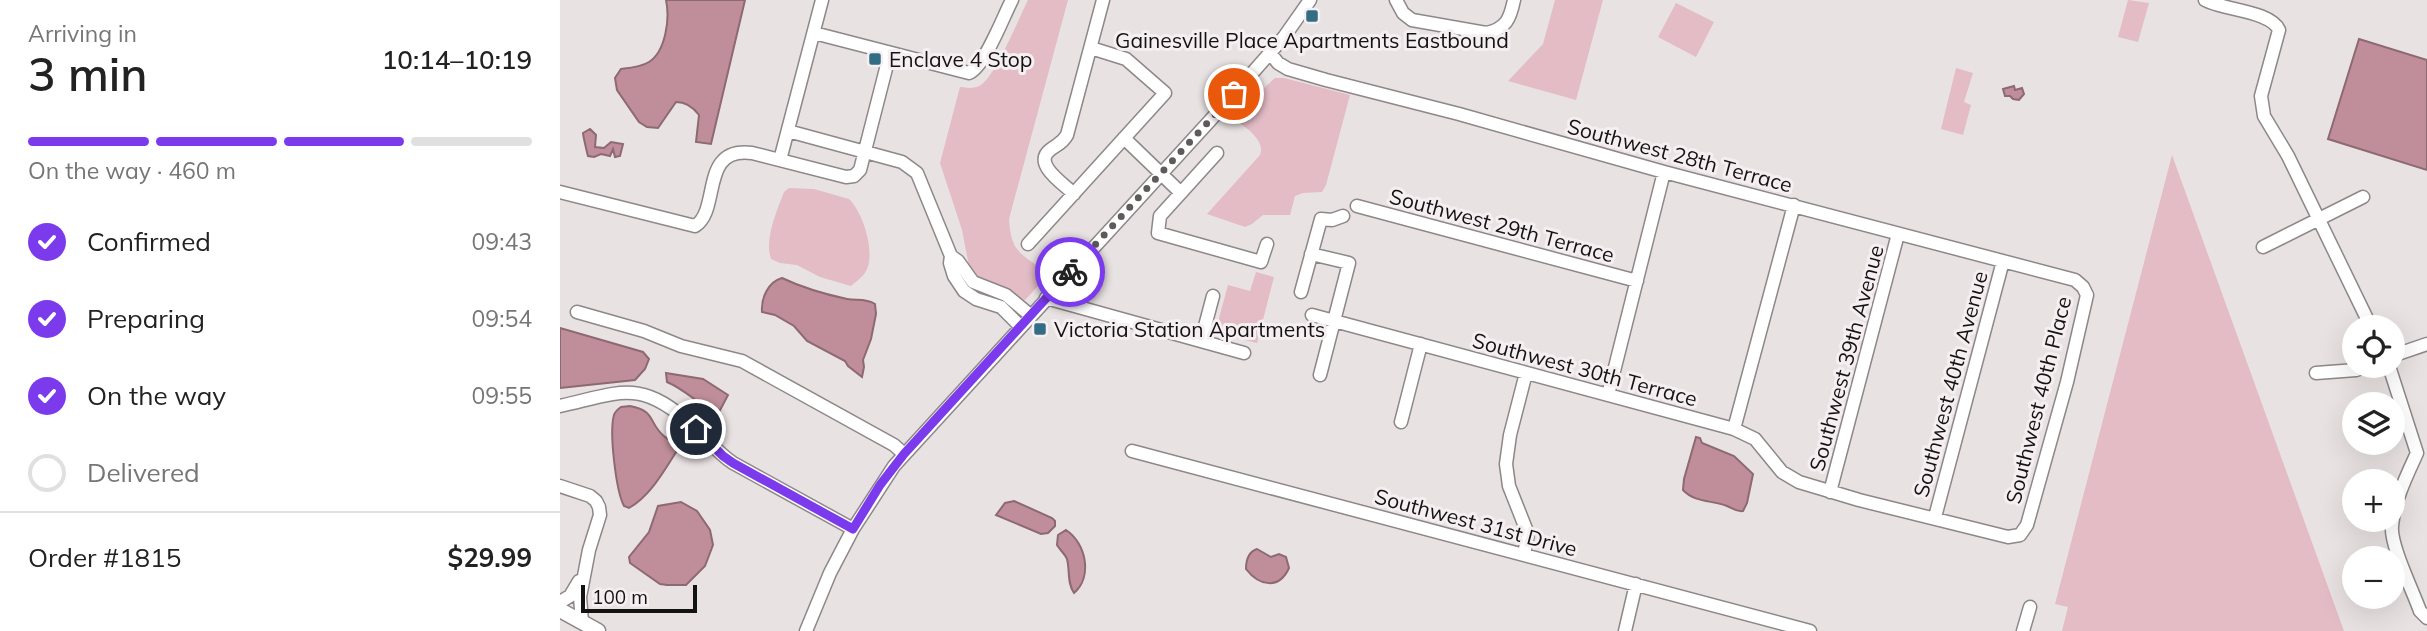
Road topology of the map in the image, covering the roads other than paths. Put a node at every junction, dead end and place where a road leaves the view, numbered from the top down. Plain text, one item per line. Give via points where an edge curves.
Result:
1 (822, 0) edge
2 (1012, 0) edge
3 (1104, 0) edge
4 (1396, 0) edge
5 (1514, 0) edge
6 (2205, 0) edge
7 (1304, 2) edge
8 (814, 33) junction
9 (1091, 48) junction
10 (890, 53) junction
11 (1270, 53) junction
12 (788, 131) junction
13 (1125, 138) junction
14 (864, 152) junction
15 (1217, 153) dead end
16 (780, 160) junction
17 (1664, 172) junction
18 (1161, 174) junction
19 (560, 192) edge
20 (1181, 193) junction
21 (1073, 194) junction
22 (2362, 197) dead end
23 (1794, 205) junction
24 (1357, 206) dead end
25 (1343, 216) dead end
26 (2318, 221) junction
27 (1898, 234) junction
28 (1028, 244) dead end
29 (1266, 244) dead end
30 (2263, 247) dead end
31 (1311, 254) junction
32 (951, 256) junction
33 (2003, 261) junction
34 (1637, 281) junction
35 (2083, 287) joint
36 (1301, 292) dead end
37 (1006, 295) junction
38 (1213, 296) dead end
39 (1046, 298) junction
40 (998, 306) junction
41 (577, 312) dead end
42 (1312, 315) dead end
43 (2365, 315) edge
44 (1030, 316) junction
45 (1335, 321) junction
46 (1020, 326) junction
47 (1201, 341) junction
48 (1421, 344) junction
49 (2427, 344) edge
50 (2405, 352) edge
51 (1244, 353) dead end
52 (2342, 371) edge
53 (1527, 373) junction
54 (2316, 373) dead end
55 (1320, 375) dead end
56 (2394, 378) edge
57 (1608, 395) junction
58 (560, 406) edge
59 (1401, 422) dead end
60 (1734, 429) junction
61 (1132, 451) dead end
62 (2422, 451) edge
63 (904, 454) junction
64 (560, 486) edge
65 (1830, 492) junction
66 (1935, 517) junction
67 (853, 529) junction
68 (1524, 555) junction
69 (584, 571) junction
70 (1636, 584) junction
71 (560, 601) edge
72 (2030, 607) dead end
73 (560, 610) edge
74 (2427, 618) edge
75 (582, 622) junction
76 (809, 629) edge
77 (598, 631) edge
78 (1625, 631) edge
79 (1810, 631) edge
80 (2023, 631) edge

1 - 8 street
2 - 10 street via 973,72
3 - 9 street
4 - 5 street via 1412,20 1486,33 1506,25
6 - 26 street via 2276,24 2279,30 2261,96 2264,116
7 - 11 street
8 - 10 street
8 - 12 street
9 - 13 street via 1126,59 1165,93
9 - 21 street via 1067,135 1048,150 1044,160 1047,169
10 - 14 street
11 - 17 street, Southwest 28th Terrace via 1288,69
11 - 18 street
12 - 14 street
12 - 16 street
13 - 18 street
13 - 21 street
14 - 16 street via 860,170 851,177
14 - 32 street via 902,162 917,173
15 - 20 street
16 - 19 street via 745,152 725,159 716,171 702,219 695,226
17 - 23 street, Southwest 28th Terrace
17 - 34 street
18 - 20 street
18 - 39 street
20 - 29 street via 1160,216 1158,233 1261,262
21 - 28 street
22 - 26 street
23 - 27 street, Southwest 28th Terrace
23 - 60 street
24 - 34 street, Southwest 29th Terrace
25 - 31 street via 1321,219
26 - 30 street
26 - 43 street
27 - 33 street, Southwest 28th Terrace
27 - 65 street, Southwest 39th Avenue
31 - 36 street
31 - 45 street via 1349,263
32 - 37 street via 973,282
32 - 40 street via 954,276 964,291
33 - 35 street, Southwest 28th Terrace via 2075,280
33 - 66 street, Southwest 40th Avenue
34 - 57 street
35 - 66 street, Southwest 40th Place via 2087,295 2083,317 2024,530 2008,537
37 - 40 street
37 - 44 street
38 - 47 street
39 - 44 street
39 - 47 street
40 - 46 street
41 - 63 street via 742,361
42 - 45 street, Southwest 30th Terrace
44 - 46 street
45 - 48 street, Southwest 30th Terrace
45 - 55 street
46 - 63 street
47 - 51 street
48 - 53 street, Southwest 30th Terrace
48 - 59 street
49 - 50 street
52 - 54 street
53 - 57 street, Southwest 30th Terrace
53 - 68 street via 1506,464 1509,486 1528,534
56 - 62 street
57 - 60 street, Southwest 30th Terrace
58 - 67 street via 622,391 642,393 684,418 733,463
60 - 65 street, Southwest 30th Terrace via 1755,439 1782,472
61 - 68 street, Southwest 31st Drive
62 - 74 street via 2403,483 2392,527 2420,611
63 - 67 street
64 - 69 street via 590,496 599,507
65 - 66 street, Southwest 40th Place
67 - 76 street
68 - 70 street, Southwest 31st Drive
69 - 71 street via 574,591
69 - 75 street via 579,605
70 - 78 street
70 - 79 street, Southwest 31st Drive
72 - 80 street
73 - 75 main road
75 - 77 main road

